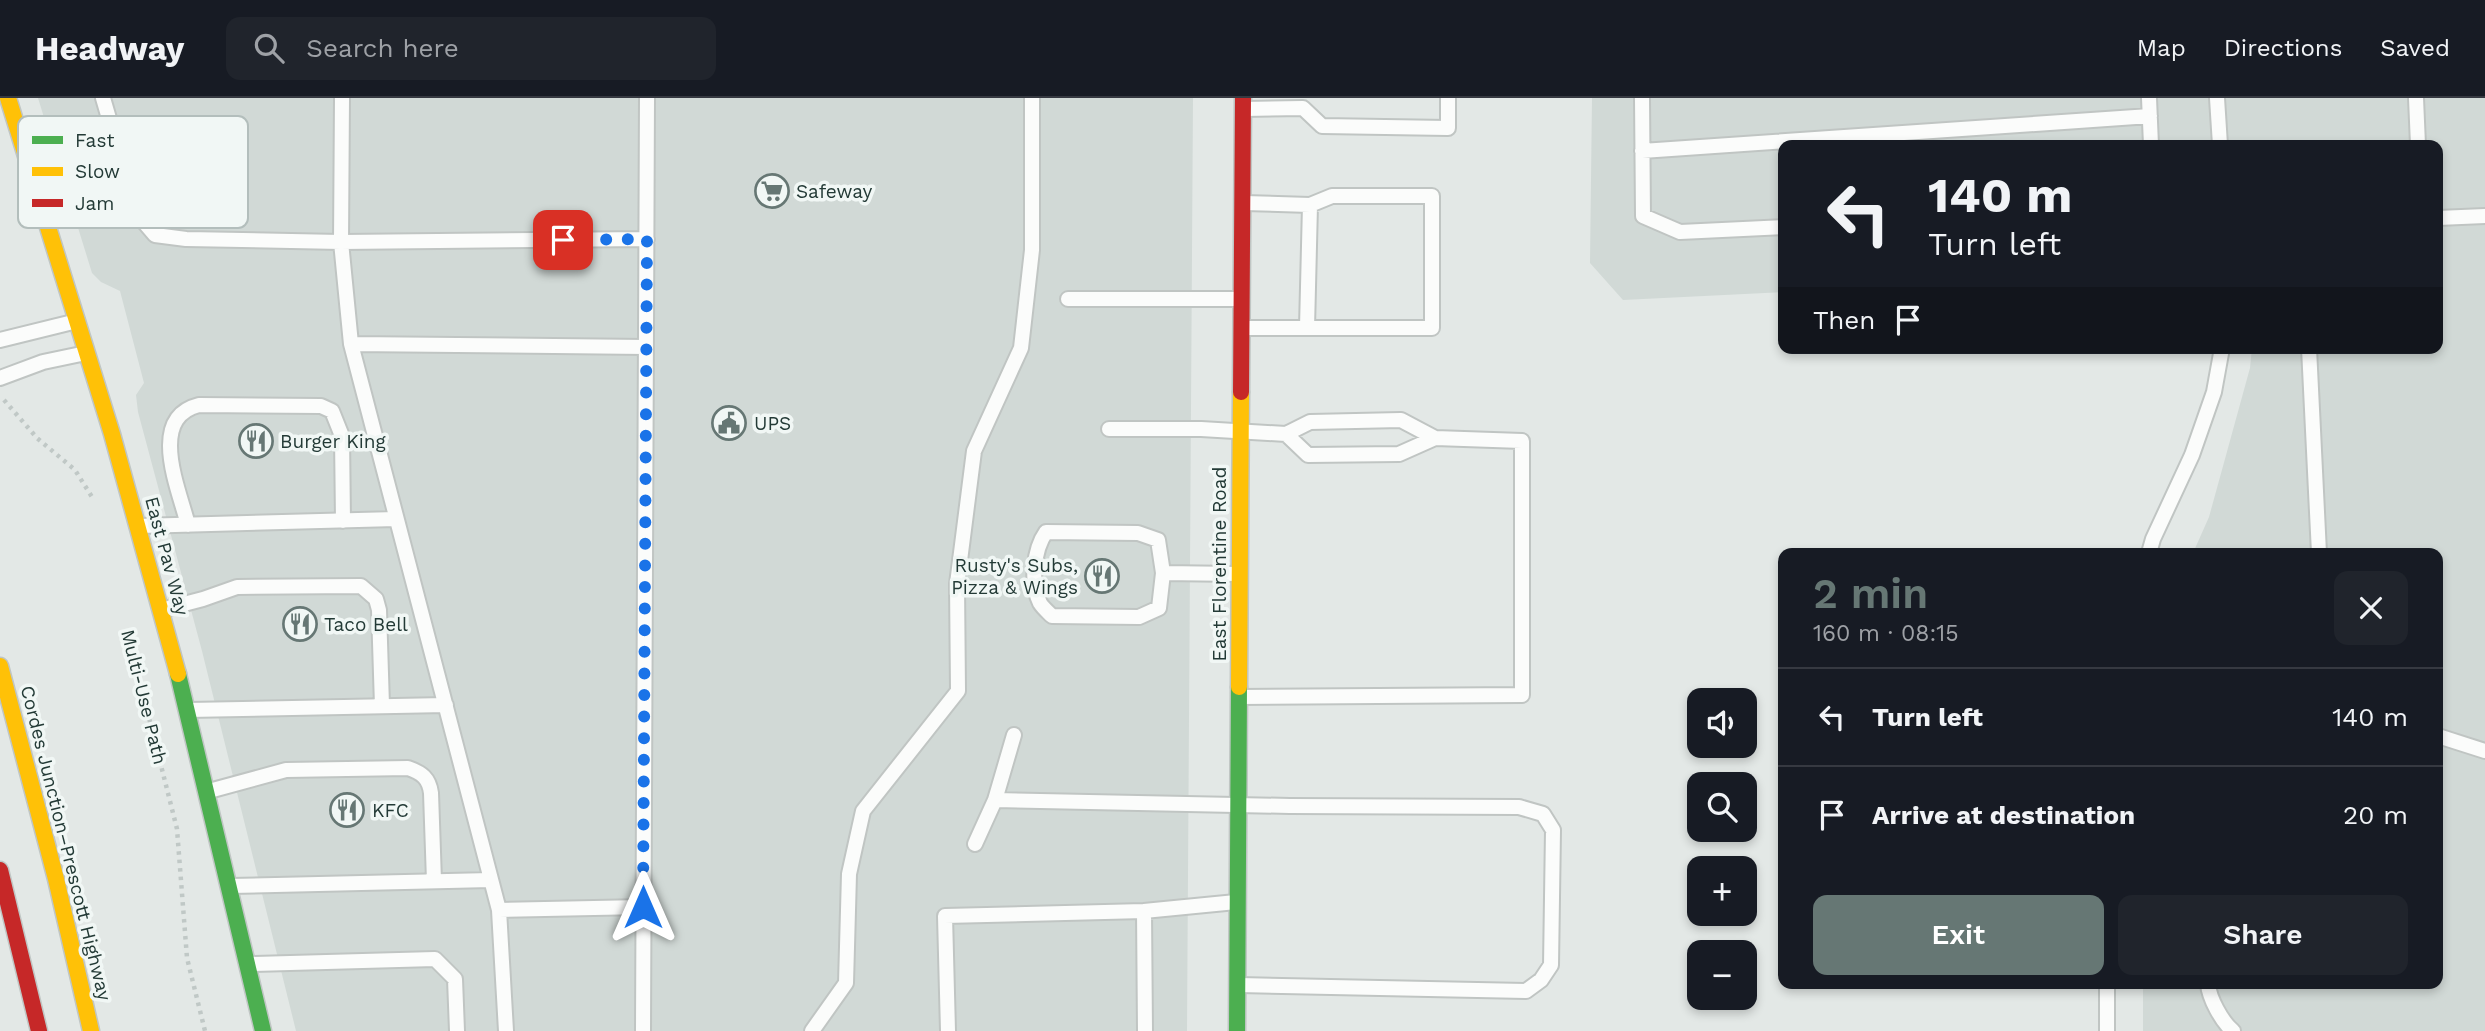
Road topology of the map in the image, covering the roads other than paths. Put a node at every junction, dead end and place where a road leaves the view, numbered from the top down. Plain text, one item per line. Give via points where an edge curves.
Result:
1 (8, 98) edge
2 (103, 98) edge
3 (342, 98) edge
4 (647, 98) edge
5 (1032, 98) edge
6 (1448, 98) edge
7 (1642, 98) edge
8 (2149, 98) edge
9 (2217, 98) edge
10 (2416, 98) edge
11 (1306, 103) edge
12 (1243, 104) edge
13 (108, 116) edge
14 (2150, 116) junction
15 (18, 129) edge
16 (1802, 140) edge
17 (2151, 140) edge
18 (2220, 140) edge
19 (2418, 140) edge
20 (1778, 142) edge
21 (1642, 151) junction
22 (1242, 203) junction
23 (1310, 205) junction
24 (2485, 216) edge
25 (2443, 218) edge
26 (1778, 227) edge
27 (49, 228) edge
28 (149, 228) edge
29 (647, 239) junction
30 (341, 242) junction
31 (1068, 299) dead end
32 (1242, 299) junction
33 (79, 321) junction
34 (1242, 328) junction
35 (1307, 328) junction
36 (0, 340) edge
37 (351, 344) junction
38 (646, 347) junction
39 (88, 353) junction
40 (2221, 354) edge
41 (2309, 354) edge
42 (0, 377) edge
43 (1109, 429) dead end
44 (1241, 432) junction
45 (1286, 434) junction
46 (1435, 438) junction
47 (396, 519) junction
48 (343, 521) junction
49 (188, 525) junction
50 (138, 526) junction
51 (2151, 548) edge
52 (2319, 548) edge
53 (1163, 573) junction
54 (1240, 574) junction
55 (160, 610) junction
56 (0, 666) edge
57 (1240, 696) junction
58 (446, 705) junction
59 (382, 706) junction
60 (186, 710) junction
61 (1014, 735) dead end
62 (2443, 738) edge
63 (2485, 751) edge
64 (207, 792) junction
65 (995, 800) junction
66 (1238, 805) junction
67 (975, 844) dead end
68 (0, 870) edge
69 (491, 880) junction
70 (434, 881) junction
71 (229, 886) junction
72 (1238, 901) junction
73 (643, 907) junction
74 (499, 910) junction
75 (1144, 911) junction
76 (8, 930) edge
77 (248, 964) junction
78 (1238, 985) junction
79 (2107, 989) edge
80 (2208, 989) edge
81 (35, 1030) edge
82 (91, 1031) edge
83 (263, 1031) edge
84 (457, 1031) edge
85 (506, 1031) edge
86 (643, 1031) edge
87 (812, 1031) edge
88 (948, 1031) edge
89 (1145, 1031) edge
90 (1237, 1031) edge
91 (2107, 1031) edge
92 (2233, 1031) edge

1 - 15 street, East Pav Way
2 - 13 lane
3 - 30 lane
4 - 29 lane
5 - 87 lane via 1032,250 1021,348 974,451 957,584 958,691 863,811 849,874 846,983
6 - 11 lane via 1448,128 1322,126
7 - 21 lane
8 - 14 lane
9 - 18 lane
10 - 19 lane
11 - 12 lane
12 - 22 street, East Florentine Road
14 - 16 lane
14 - 17 lane
20 - 21 lane
21 - 26 lane via 1643,216 1680,232
22 - 23 lane
22 - 32 street, East Florentine Road
23 - 35 lane
23 - 35 lane via 1332,196 1432,196 1432,328
24 - 25 lane
27 - 33 street, East Pav Way
28 - 30 lane via 155,235 186,239
29 - 30 lane
29 - 38 lane
30 - 37 lane
31 - 32 lane
32 - 34 street, East Florentine Road
33 - 36 lane
33 - 39 street, East Pav Way
34 - 35 lane
34 - 44 street, East Florentine Road
37 - 38 lane
37 - 47 lane
38 - 73 lane
39 - 42 lane
39 - 50 street, East Pav Way
40 - 51 lane via 2197,443
41 - 52 lane
43 - 44 lane
44 - 45 lane
44 - 54 street, East Florentine Road
45 - 46 lane via 1310,422 1401,420
45 - 46 lane via 1308,455 1399,454
46 - 57 lane via 1522,441 1522,695
47 - 48 lane
47 - 58 lane
48 - 49 lane
48 - 49 lane via 342,436 332,411 321,406 199,405 185,408 168,439
49 - 50 lane
50 - 55 street, East Pav Way
53 - 53 lane via 1158,540 1138,533 1046,532 1039,542 1036,587 1041,605 1052,616 1139,617 1158,608
53 - 54 lane
54 - 57 street, East Florentine Road
55 - 59 lane via 237,587 361,586 376,599 379,610
55 - 60 street, East Pav Way
56 - 82 street, Cordes Junction–Prescott Highway
57 - 66 street, East Florentine Road
58 - 59 lane
58 - 69 lane
59 - 60 lane
60 - 64 street, East Pav Way
61 - 65 lane
62 - 63 lane
64 - 70 lane via 286,770 408,768 420,772 432,793
64 - 71 street, East Pav Way
65 - 66 lane
65 - 67 lane
66 - 72 street, East Florentine Road
66 - 78 lane via 1520,807 1543,814 1553,830 1551,965 1526,991
68 - 76 street
69 - 70 lane
69 - 74 lane
70 - 71 lane
71 - 77 street, East Pav Way
72 - 75 lane
72 - 78 street, East Florentine Road
73 - 74 lane
73 - 86 lane
74 - 85 lane
75 - 88 lane via 945,916
75 - 89 lane
76 - 81 street
77 - 83 street, East Pav Way
77 - 84 lane via 435,959 455,979
78 - 90 street, East Florentine Road
79 - 91 lane
80 - 92 lane

